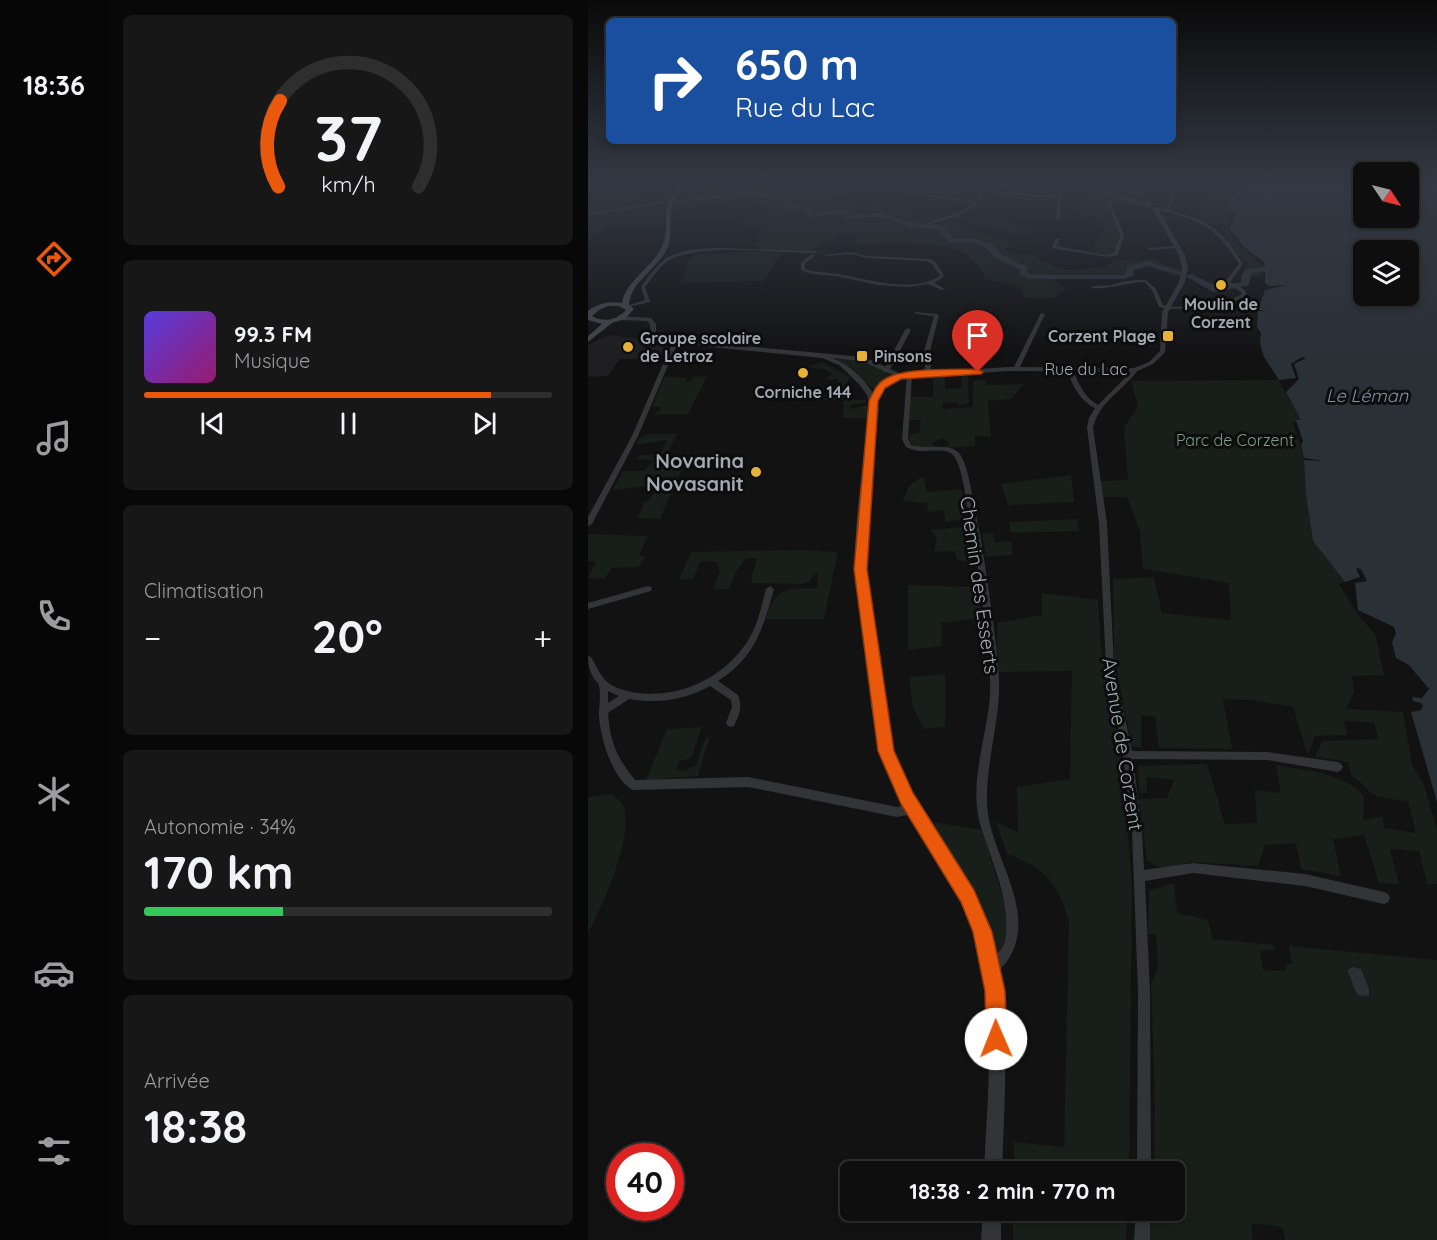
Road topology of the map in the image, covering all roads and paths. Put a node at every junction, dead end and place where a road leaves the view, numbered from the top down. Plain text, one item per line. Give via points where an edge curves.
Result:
1 (667, 240) edge
2 (1057, 240) edge
3 (1120, 240) edge
4 (1172, 240) edge
5 (1224, 240) edge
6 (1175, 248) junction
7 (1149, 249) dead end
8 (690, 254) junction
9 (813, 255) junction
10 (659, 256) junction
11 (638, 281) junction
12 (931, 283) junction
13 (899, 284) junction
14 (1093, 287) dead end
15 (943, 290) dead end
16 (895, 293) dead end
17 (608, 305) junction
18 (628, 307) junction
19 (598, 308) junction
20 (1166, 308) junction
21 (588, 310) edge
22 (916, 313) dead end
23 (1043, 314) dead end
24 (590, 318) edge
25 (620, 318) junction
26 (611, 321) junction
27 (656, 330) junction
28 (908, 330) dead end
29 (588, 333) edge
30 (588, 340) edge
31 (680, 342) junction
32 (826, 357) junction
33 (1016, 369) junction
34 (1070, 369) junction
35 (1135, 370) junction
36 (886, 371) junction
37 (926, 375) junction
38 (905, 376) junction
39 (874, 401) junction
40 (1098, 407) junction
41 (588, 524) edge
42 (648, 589) dead end
43 (770, 589) dead end
44 (588, 606) edge
45 (588, 660) edge
46 (712, 682) junction
47 (604, 685) junction
48 (627, 695) junction
49 (603, 712) junction
50 (731, 723) dead end
51 (1128, 754) junction
52 (1338, 767) dead end
53 (914, 809) junction
54 (1139, 876) junction
55 (1384, 898) dead end
56 (992, 968) junction
57 (993, 1161) edge
58 (1144, 1161) edge
59 (992, 1221) edge
60 (1143, 1221) edge
61 (991, 1240) edge
62 (1142, 1240) edge

1 - 10 main road
2 - 3 street via 1053,247 1107,256 1116,254
4 - 6 street
5 - 20 street via 1241,264 1227,280 1245,295 1227,305
6 - 7 street
6 - 20 street via 1183,259 1184,278
8 - 9 street via 762,250
8 - 10 street via 675,251
8 - 18 street via 662,263 642,288 648,301
9 - 12 street via 928,260 942,273
9 - 13 street via 802,265 806,272
10 - 11 main road
11 - 17 main road
11 - 18 main road via 625,300
12 - 13 street
12 - 15 street
13 - 16 street
14 - 20 street via 1146,281
17 - 18 main road
17 - 19 main road
18 - 25 main road
18 - 27 street via 655,317
19 - 21 main road
19 - 24 main road
20 - 35 street, Rue du Lac via 1162,352 1151,363
22 - 37 street via 937,315 926,355
23 - 33 street
24 - 26 main road
24 - 29 main road
25 - 26 main road
25 - 27 street via 645,318 652,321
26 - 30 main road
27 - 31 street
28 - 36 street
31 - 32 street
31 - 41 street via 673,348 626,454
32 - 36 street via 864,358
32 - 39 street via 865,385
33 - 34 street, Rue du Lac
33 - 37 street, Rue du Lac
34 - 35 street, Rue du Lac
34 - 40 street via 1074,382 1091,405
35 - 40 street, Avenue de Corzent
36 - 38 street
37 - 38 street, Rue du Lac
38 - 39 street via 884,383
38 - 56 street, Chemin des Esserts via 908,446 920,451 948,450 957,457 972,507 995,684 984,757 982,813 1012,909 1009,953
39 - 53 street via 861,576 882,736 891,766
40 - 51 street, Avenue de Corzent via 1090,428 1103,523 1110,666
42 - 44 street
43 - 46 street via 748,649
45 - 47 street
46 - 48 street via 656,699
46 - 50 street via 735,698 737,707
47 - 48 street
47 - 49 street
48 - 49 street
49 - 53 street via 609,752 633,785 748,782 897,812
51 - 52 street via 1267,756
51 - 54 street, Avenue de Corzent
53 - 56 street via 968,896
54 - 55 street via 1193,868 1305,880
54 - 58 street, Avenue de Corzent
56 - 57 street via 996,1029
59 - 61 street
60 - 62 street

